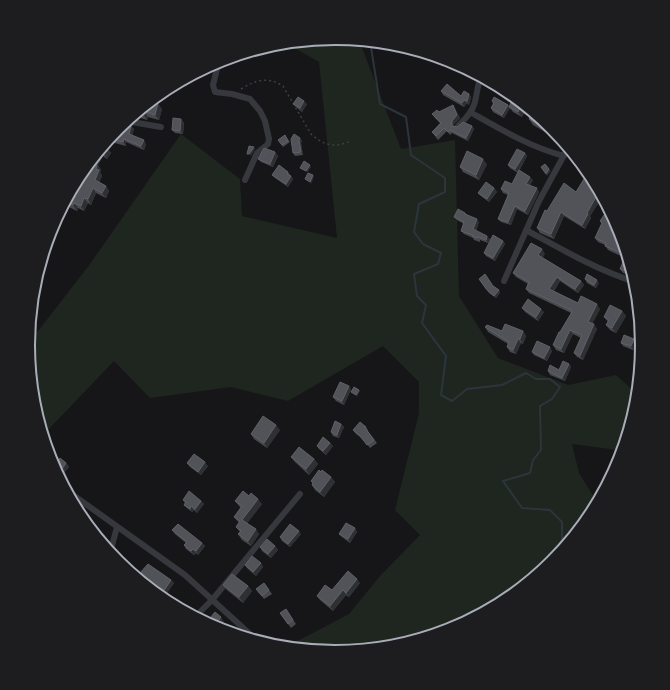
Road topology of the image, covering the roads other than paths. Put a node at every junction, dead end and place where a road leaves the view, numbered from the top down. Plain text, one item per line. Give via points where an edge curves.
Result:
1 (218, 69) edge
2 (479, 82) edge
3 (470, 112) junction
4 (134, 122) edge
5 (458, 126) edge
6 (161, 127) dead end
7 (566, 153) edge
8 (564, 156) junction
9 (245, 180) dead end
10 (526, 230) junction
11 (628, 280) edge
12 (504, 281) dead end
13 (300, 494) dead end
14 (77, 498) edge
15 (117, 527) junction
16 (112, 546) edge
17 (212, 600) junction
18 (199, 613) edge
19 (247, 632) edge

1 - 9 street via 213,90 250,99 265,121 268,144 257,153
2 - 3 street
3 - 5 street
3 - 8 street via 513,136
4 - 6 street
7 - 8 street
8 - 10 street
10 - 11 street
10 - 12 street
13 - 17 street
14 - 15 street
15 - 16 street
15 - 17 street via 185,575
17 - 18 street
17 - 19 street

